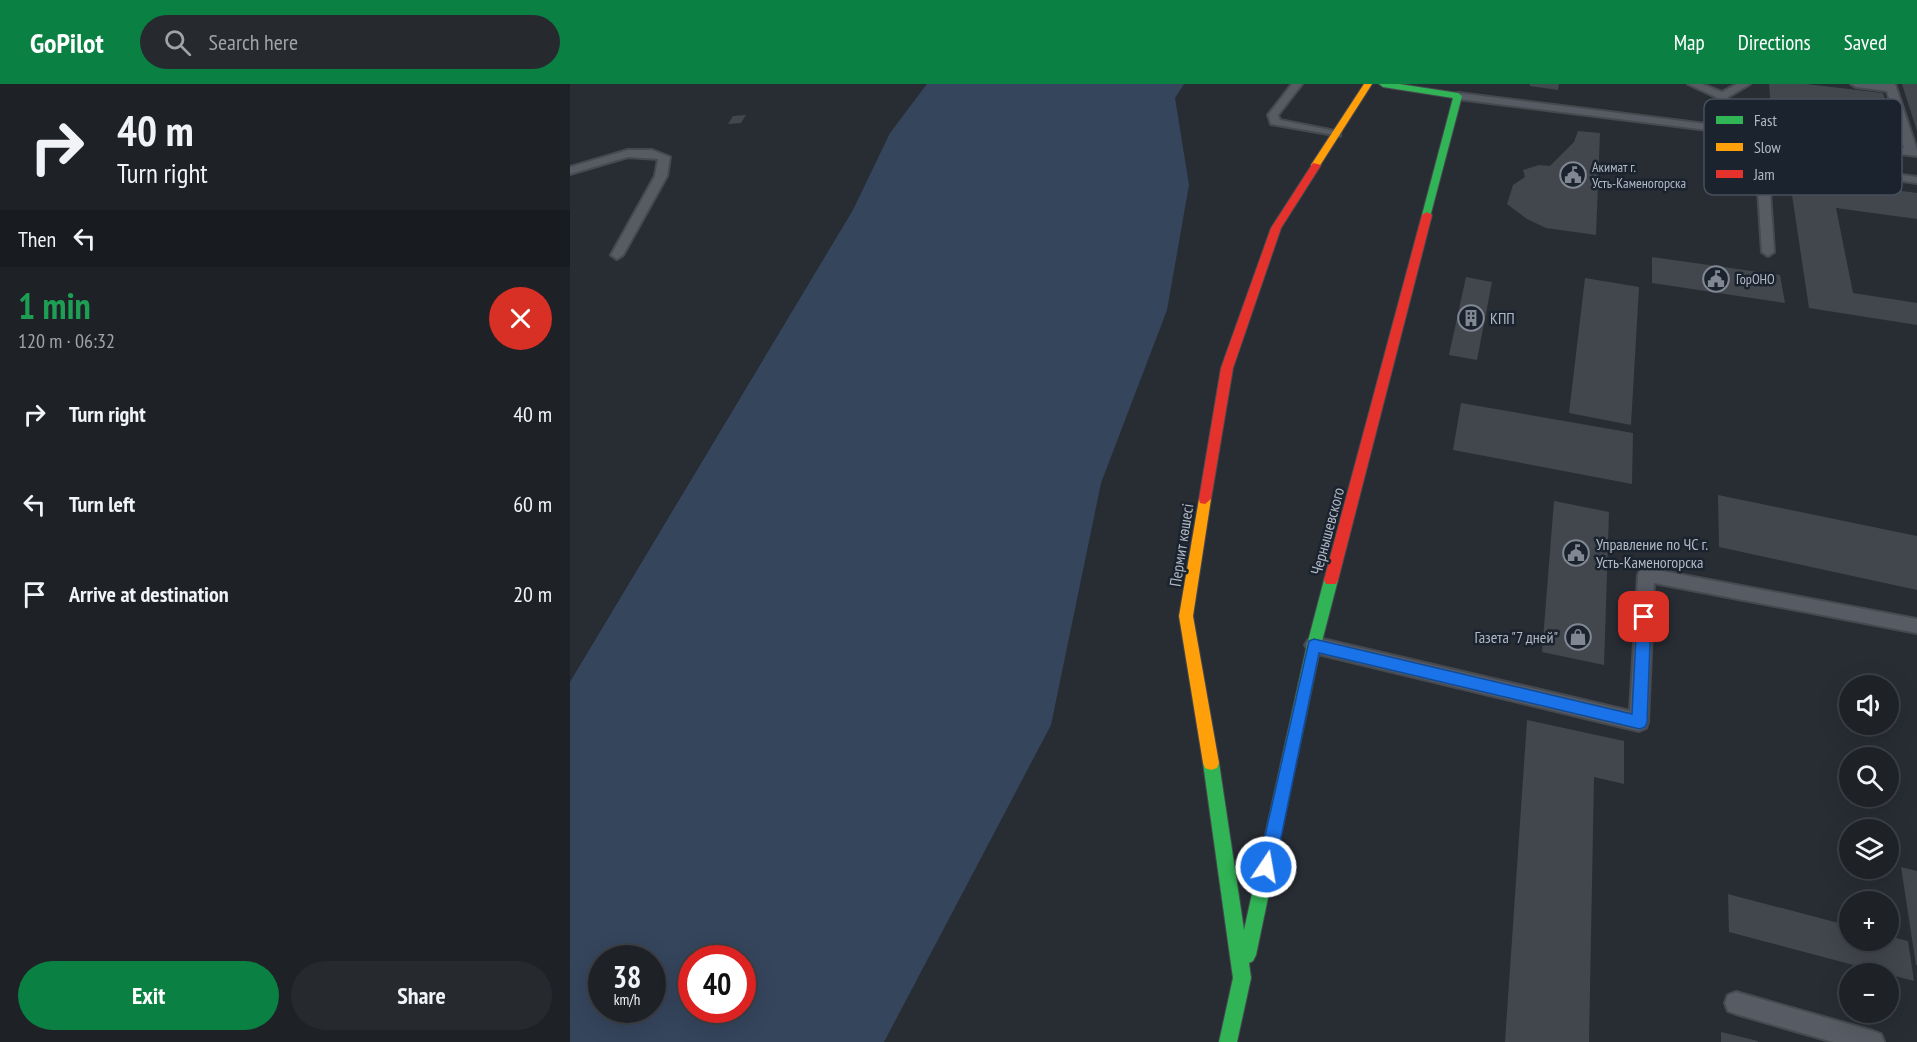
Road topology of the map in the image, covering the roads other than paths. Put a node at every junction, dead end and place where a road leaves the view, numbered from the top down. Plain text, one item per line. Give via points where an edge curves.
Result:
1 (1297, 84) edge
2 (1368, 84) edge
3 (1383, 84) edge
4 (1693, 84) edge
5 (1745, 84) edge
6 (1856, 84) edge
7 (1891, 86) edge
8 (1458, 96) junction
9 (1723, 96) junction
10 (1723, 99) edge
11 (1902, 122) edge
12 (1704, 126) edge
13 (1336, 134) junction
14 (1914, 152) edge
15 (570, 171) edge
16 (1902, 178) edge
17 (1917, 180) edge
18 (1764, 195) edge
19 (1768, 252) dead end
20 (617, 255) dead end
21 (1917, 626) edge
22 (1314, 645) junction
23 (1242, 978) junction
24 (1736, 1003) dead end
25 (1228, 1042) edge
26 (1873, 1042) edge

1 - 13 lane via 1273,115 1275,122
2 - 13 street, Пермит көшесі
3 - 8 street
4 - 9 lane
5 - 9 lane
6 - 7 lane
8 - 12 lane
8 - 22 street, Чернышевского
9 - 10 lane
11 - 14 lane
13 - 23 street, Пермит көшесі via 1276,228 1227,368 1186,616
15 - 20 lane via 612,156 647,151 664,157 661,176
16 - 17 lane
18 - 19 lane
21 - 22 lane via 1646,575 1640,722
22 - 23 street, Чернышевского
23 - 25 street, Пермит көшесі
24 - 26 lane

